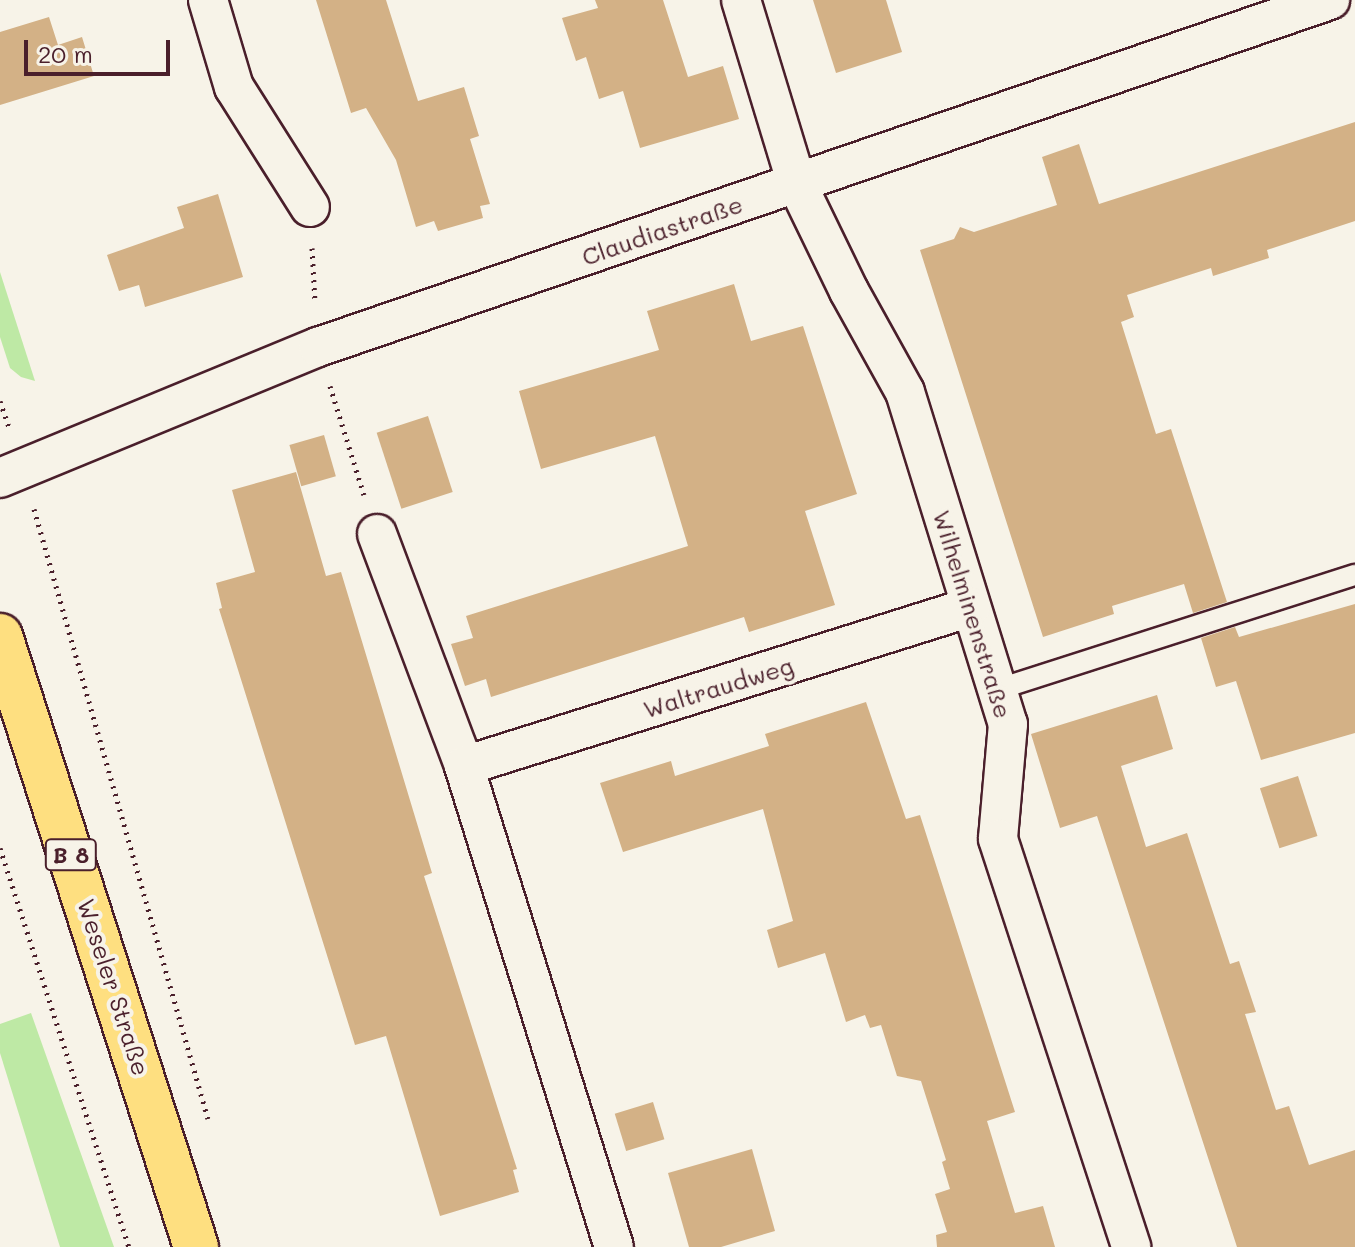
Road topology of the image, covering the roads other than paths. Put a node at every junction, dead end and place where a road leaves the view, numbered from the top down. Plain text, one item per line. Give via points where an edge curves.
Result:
1 (208, 0) edge
2 (741, 0) edge
3 (1330, 0) edge
4 (797, 184) junction
5 (310, 207) road end
6 (12, 474) edge
7 (377, 534) road end
8 (1355, 575) edge
9 (971, 607) junction
10 (0, 636) edge
11 (996, 690) junction
12 (464, 766) junction
13 (196, 1247) edge
14 (614, 1247) edge
15 (1131, 1247) edge

1 - 5 street via 234,87
2 - 4 street, Wilhelminenstraße
3 - 4 street, Claudiastraße
4 - 6 street, Claudiastraße via 318,347
4 - 9 street, Wilhelminenstraße via 905,392
7 - 12 street
8 - 11 lane
9 - 11 street, Wilhelminenstraße
9 - 12 street, Waltraudweg
10 - 13 main road, Weseler Straße / B 8
11 - 15 street, Wilhelminenstraße via 1008,724 998,839
12 - 14 street

